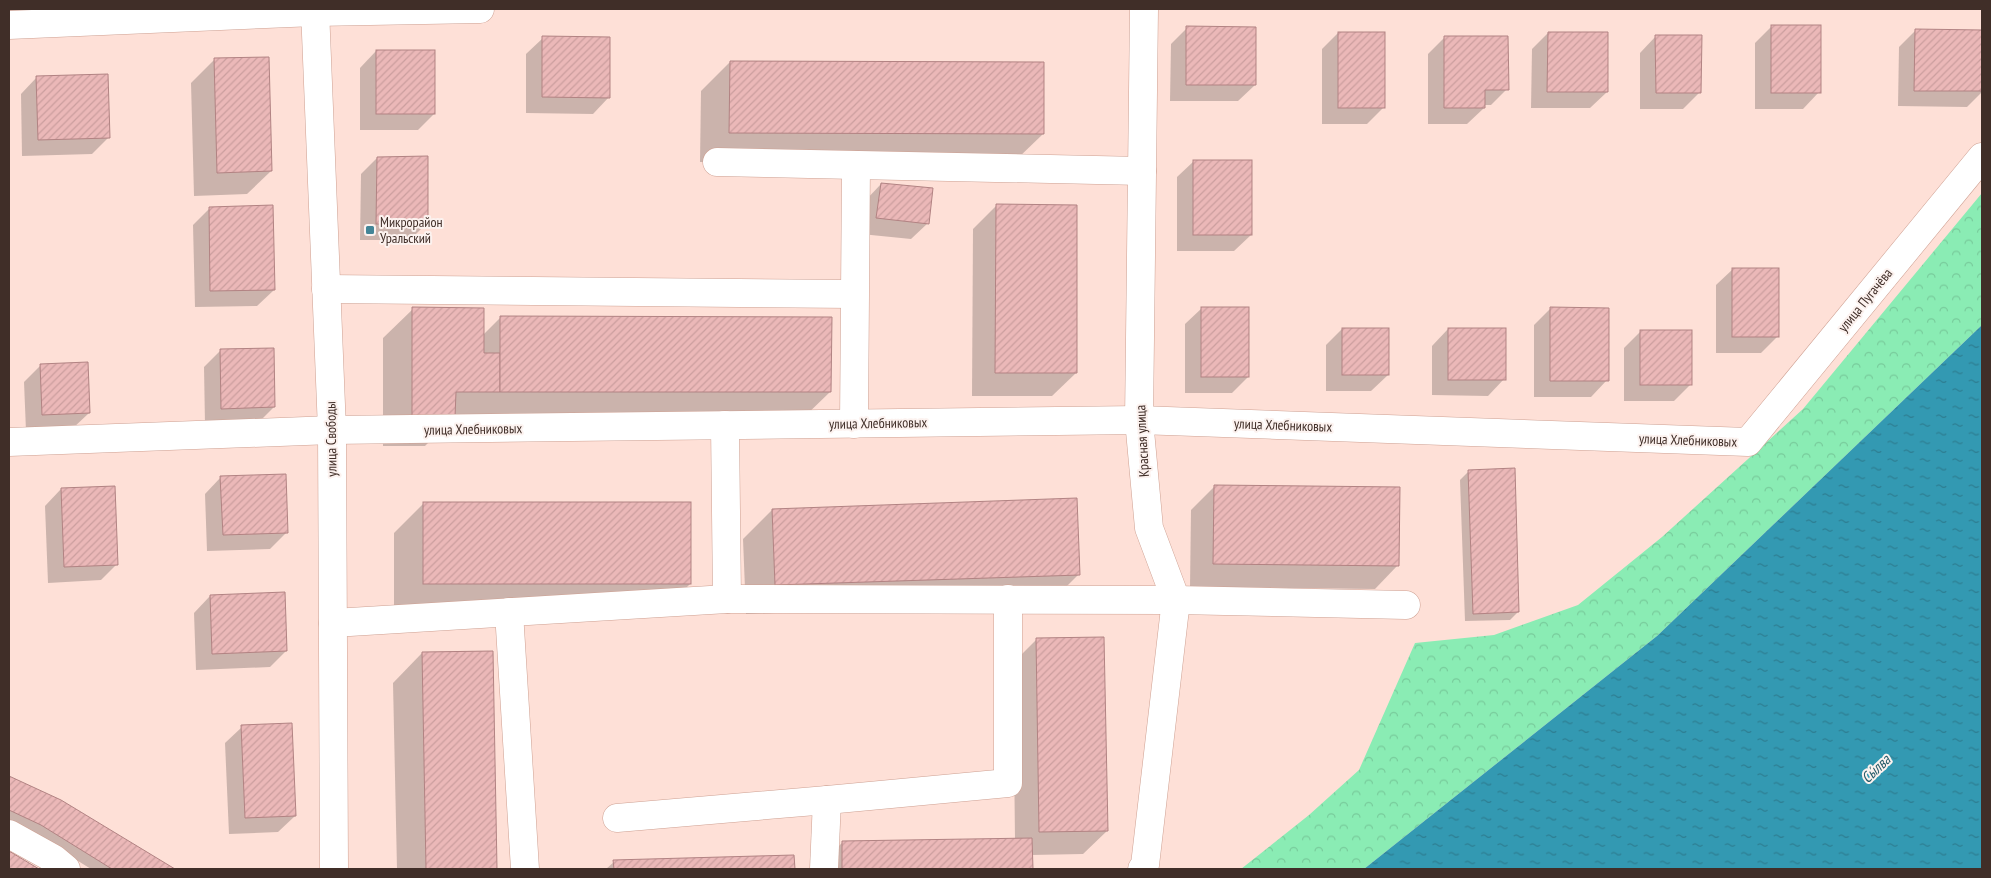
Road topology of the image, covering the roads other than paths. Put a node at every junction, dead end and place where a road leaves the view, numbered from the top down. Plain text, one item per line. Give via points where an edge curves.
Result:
1 (480, 9) edge
2 (1144, 9) edge
3 (315, 10) edge
4 (9, 25) edge
5 (1982, 158) edge
6 (717, 162) dead end
7 (856, 165) junction
8 (1142, 171) junction
9 (326, 288) junction
10 (854, 294) junction
11 (1139, 420) junction
12 (854, 424) junction
13 (725, 425) junction
14 (332, 430) junction
15 (9, 442) edge
16 (1748, 442) joint
17 (727, 599) junction
18 (1008, 599) junction
19 (1176, 600) junction
20 (1406, 604) dead end
21 (509, 612) junction
22 (333, 623) junction
23 (827, 800) junction
24 (617, 818) dead end
25 (9, 834) edge
26 (1143, 867) edge
27 (66, 869) edge
28 (334, 869) edge
29 (525, 869) edge
30 (824, 869) edge

1 - 3 street
2 - 8 street, Красная улица
3 - 4 street
3 - 9 street, улица Свободы
5 - 16 street, улица Пугачёва
6 - 7 street
7 - 8 street
7 - 10 street
8 - 11 street, Красная улица
9 - 10 street
9 - 14 street, улица Свободы
10 - 12 street
11 - 12 street, улица Хлебниковых
11 - 16 street, улица Хлебниковых
11 - 19 street, Красная улица via 1149,528
12 - 13 street, улица Хлебниковых
13 - 14 street, улица Хлебниковых
13 - 17 street
14 - 15 street, улица Хлебниковых
14 - 22 street, улица Свободы
17 - 18 street
17 - 21 street
18 - 19 street
18 - 23 street via 1008,782
19 - 20 street
19 - 26 street, Красная улица
21 - 22 street
21 - 29 street
22 - 28 street, улица Свободы
23 - 24 street
23 - 30 street
25 - 27 street

